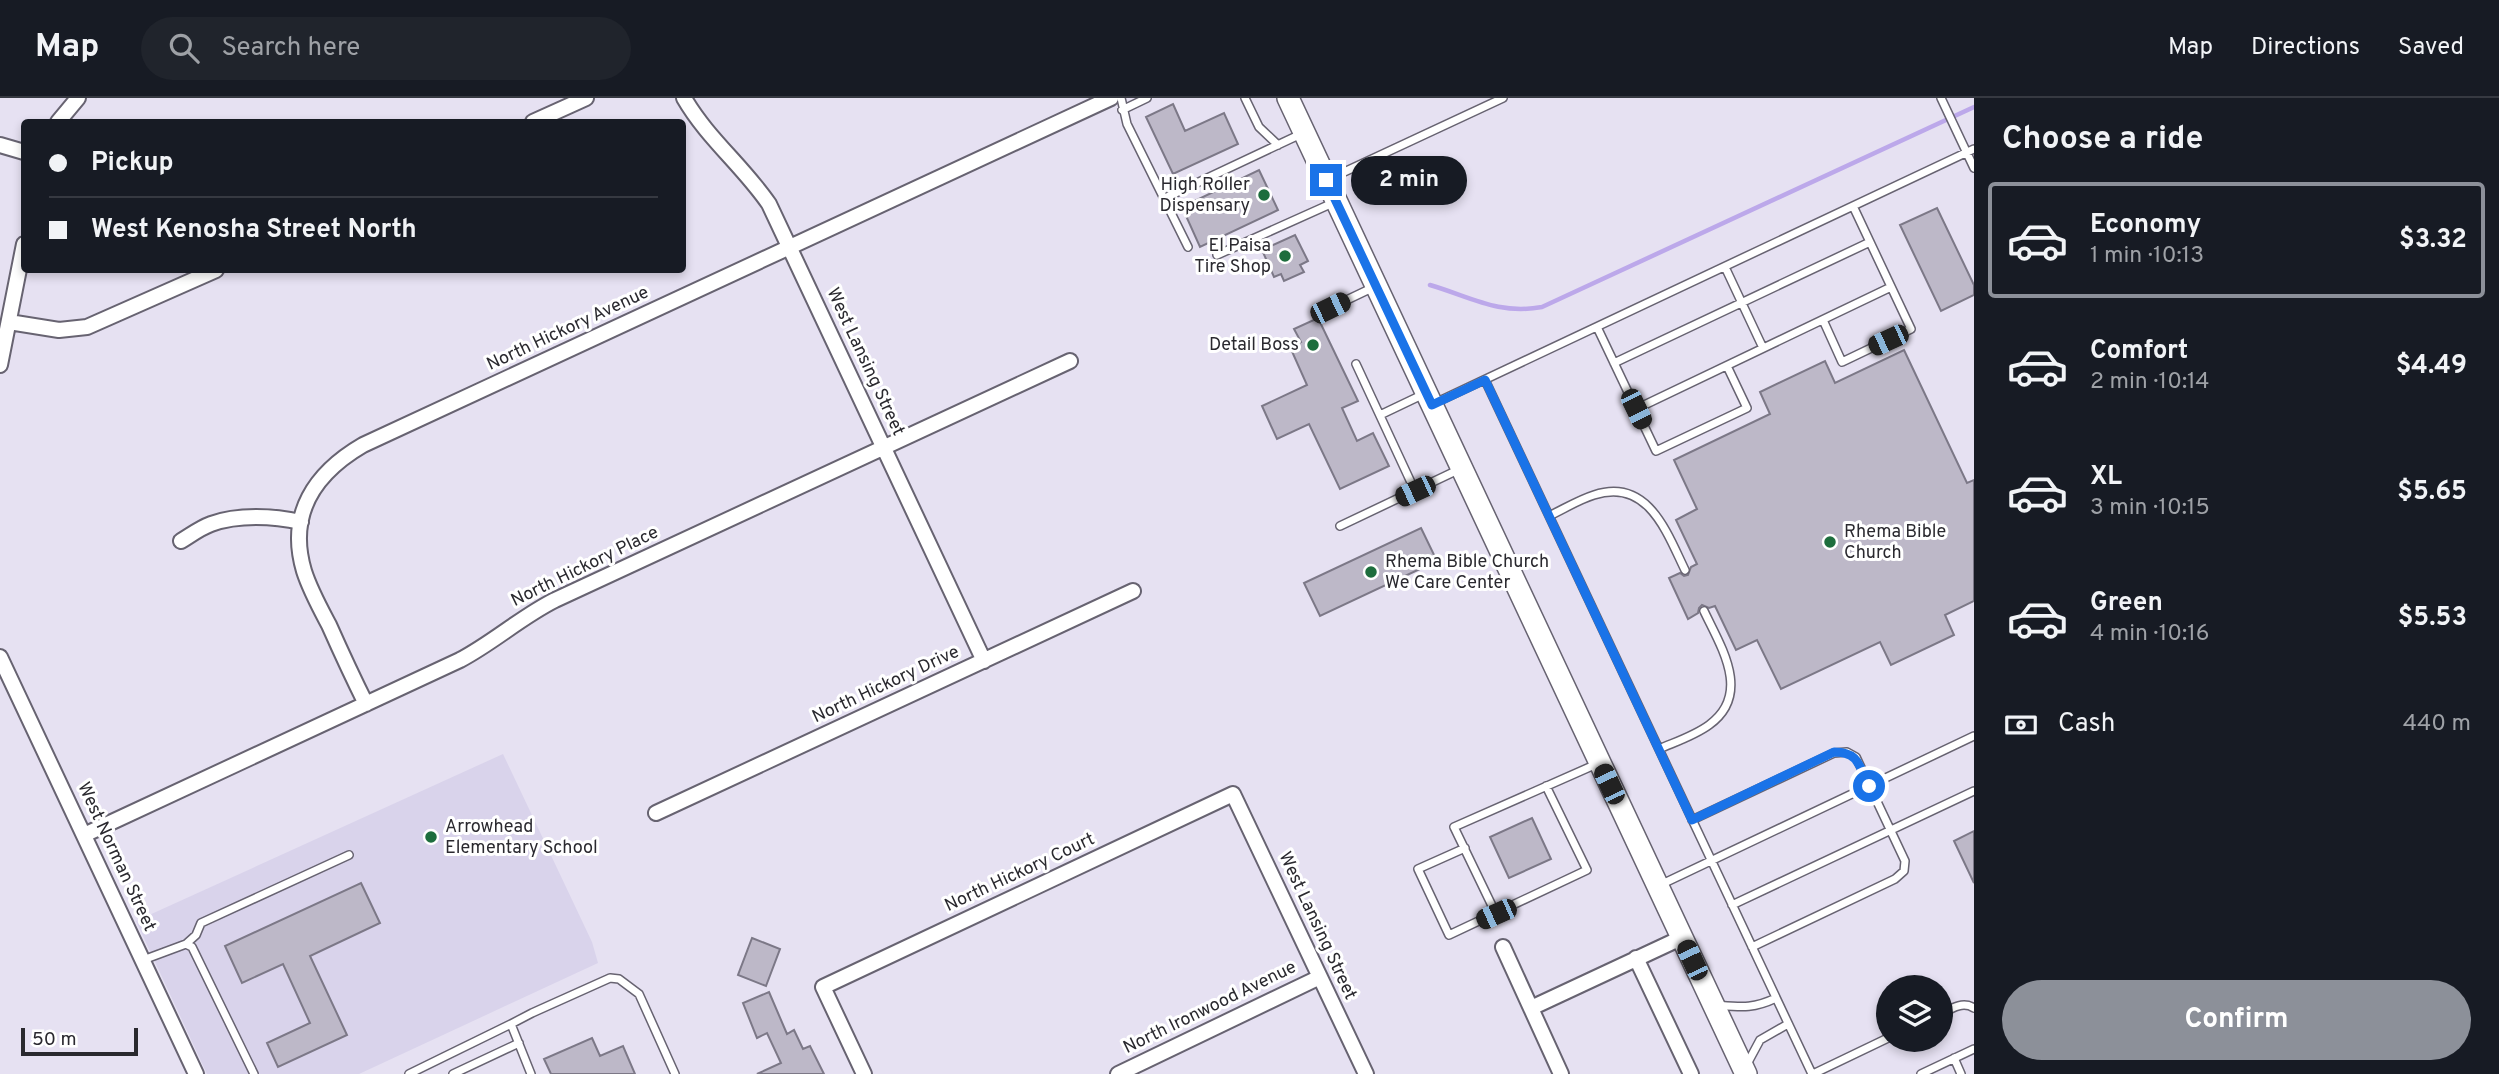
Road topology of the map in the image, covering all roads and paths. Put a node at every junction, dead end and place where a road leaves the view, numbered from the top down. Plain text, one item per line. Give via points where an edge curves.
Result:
1 (78, 98) edge
2 (586, 98) edge
3 (684, 98) edge
4 (1111, 98) edge
5 (1121, 98) edge
6 (1147, 98) edge
7 (1245, 98) edge
8 (1288, 98) edge
9 (1503, 98) edge
10 (1941, 98) edge
11 (1122, 110) junction
12 (60, 119) edge
13 (540, 119) edge
14 (1304, 133) junction
15 (0, 145) edge
16 (1278, 145) junction
17 (21, 151) edge
18 (1970, 151) edge
19 (1974, 168) edge
20 (1326, 180) junction
21 (1165, 198) junction
22 (1336, 201) junction
23 (1853, 206) junction
24 (1870, 242) junction
25 (790, 247) junction
26 (1188, 247) dead end
27 (1217, 255) dead end
28 (21, 260) edge
29 (1725, 267) junction
30 (209, 273) edge
31 (1376, 286) junction
32 (1891, 287) junction
33 (1741, 303) junction
34 (1330, 308) dead end
35 (1823, 320) junction
36 (9, 322) junction
37 (1597, 327) junction
38 (1763, 348) junction
39 (1070, 361) dead end
40 (1614, 363) junction
41 (1356, 364) dead end
42 (0, 365) edge
43 (1727, 366) junction
44 (1485, 380) junction
45 (1429, 399) junction
46 (1636, 409) junction
47 (1380, 415) junction
48 (884, 448) junction
49 (1462, 468) junction
50 (1415, 491) junction
51 (1549, 516) junction
52 (301, 522) junction
53 (1340, 526) dead end
54 (181, 541) dead end
55 (1685, 570) dead end
56 (1133, 591) dead end
57 (1704, 611) dead end
58 (0, 657) edge
59 (984, 660) junction
60 (366, 704) junction
61 (1974, 736) edge
62 (1659, 749) junction
63 (1600, 763) junction
64 (1546, 786) junction
65 (1869, 786) junction
66 (1974, 791) edge
67 (1233, 794) joint
68 (656, 813) dead end
69 (1692, 820) junction
70 (1891, 830) junction
71 (84, 835) junction
72 (1465, 848) junction
73 (349, 855) dead end
74 (1711, 860) junction
75 (1657, 886) junction
76 (1732, 905) junction
77 (1496, 914) junction
78 (1681, 937) junction
79 (186, 944) junction
80 (1503, 947) dead end
81 (1752, 947) junction
82 (1636, 958) junction
83 (143, 960) junction
84 (1320, 976) junction
85 (1776, 998) junction
86 (1713, 1004) junction
87 (1531, 1008) junction
88 (1953, 1008) edge
89 (1974, 1009) edge
90 (511, 1024) junction
91 (1788, 1024) junction
92 (519, 1043) junction
93 (1876, 1044) edge
94 (1974, 1049) edge
95 (1954, 1058) junction
96 (1745, 1072) edge
97 (196, 1074) edge
98 (254, 1074) edge
99 (409, 1074) edge
100 (453, 1074) edge
101 (531, 1074) edge
102 (674, 1074) edge
103 (864, 1074) edge
104 (1118, 1074) edge
105 (1366, 1074) edge
106 (1562, 1074) edge
107 (1691, 1074) edge
108 (1813, 1074) edge
109 (1921, 1074) edge
110 (1961, 1074) edge

1 - 12 street
2 - 13 street
3 - 25 street, West Lansing Street via 769,204
4 - 25 street, North Hickory Avenue
5 - 11 lane
6 - 11 lane
7 - 16 lane via 1259,127
8 - 14 main road
9 - 20 lane
10 - 18 lane
11 - 21 lane
14 - 16 lane
14 - 20 main road
15 - 17 street
16 - 21 lane
18 - 19 lane
18 - 23 lane
20 - 22 main road
21 - 26 lane
22 - 27 lane
22 - 31 main road
23 - 24 lane
23 - 29 lane
24 - 32 lane
24 - 33 lane
25 - 48 street, West Lansing Street
25 - 52 street, North Hickory Avenue via 363,445 318,480
28 - 36 street
29 - 33 lane
29 - 37 lane
30 - 36 street via 87,327 59,330
31 - 34 lane
31 - 45 main road
32 - 35 lane
32 - 35 lane via 1911,329 1842,362
33 - 38 lane
33 - 40 lane
35 - 38 lane
36 - 42 street
37 - 40 lane
37 - 44 lane
38 - 43 lane
39 - 48 street, North Hickory Place
40 - 46 lane
41 - 47 lane
43 - 46 lane
43 - 46 lane via 1747,408 1656,451
44 - 45 lane
44 - 51 lane
45 - 47 lane
45 - 49 main road
47 - 50 lane
48 - 59 street, West Lansing Street
48 - 60 street, North Hickory Place via 543,606 471,654
49 - 50 lane
49 - 63 main road
50 - 53 lane
51 - 55 lane via 1597,494 1626,494 1654,510
51 - 62 lane
52 - 54 street via 276,517 226,520
52 - 60 street via 305,574
56 - 59 street, North Hickory Drive
57 - 62 lane via 1729,664 1726,706 1709,725
58 - 71 street, West Norman Street
59 - 68 street, North Hickory Drive
60 - 71 street, North Hickory Place
61 - 65 lane
62 - 69 lane
63 - 64 lane
63 - 75 main road
64 - 72 lane via 1454,827
64 - 77 lane via 1587,870
65 - 69 lane via 1856,757 1834,752
65 - 70 lane
65 - 74 lane
66 - 70 lane
67 - 84 street, West Lansing Street
67 - 103 street, North Hickory Court via 823,987
69 - 74 lane
70 - 76 lane
70 - 81 lane via 1905,861 1895,879
71 - 83 street, West Norman Street
72 - 77 lane
72 - 77 lane via 1418,869 1449,935
73 - 79 lane via 201,923
74 - 75 lane
74 - 76 lane
75 - 78 main road
76 - 81 lane
78 - 82 street
78 - 86 main road
79 - 83 lane
79 - 98 lane via 192,947
80 - 87 street
81 - 85 lane
82 - 87 street
82 - 107 street
83 - 97 street, West Norman Street
84 - 104 street, North Ironwood Avenue
84 - 105 street, West Lansing Street
85 - 86 lane via 1747,1008
85 - 91 lane
86 - 96 main road
87 - 106 street
88 - 89 lane via 1966,1004
90 - 92 lane
90 - 99 lane
90 - 102 lane via 610,978 619,979 639,994
91 - 96 lane via 1760,1040
91 - 108 lane
92 - 100 lane
92 - 101 lane
93 - 108 lane
94 - 95 lane
95 - 109 lane
95 - 110 lane

